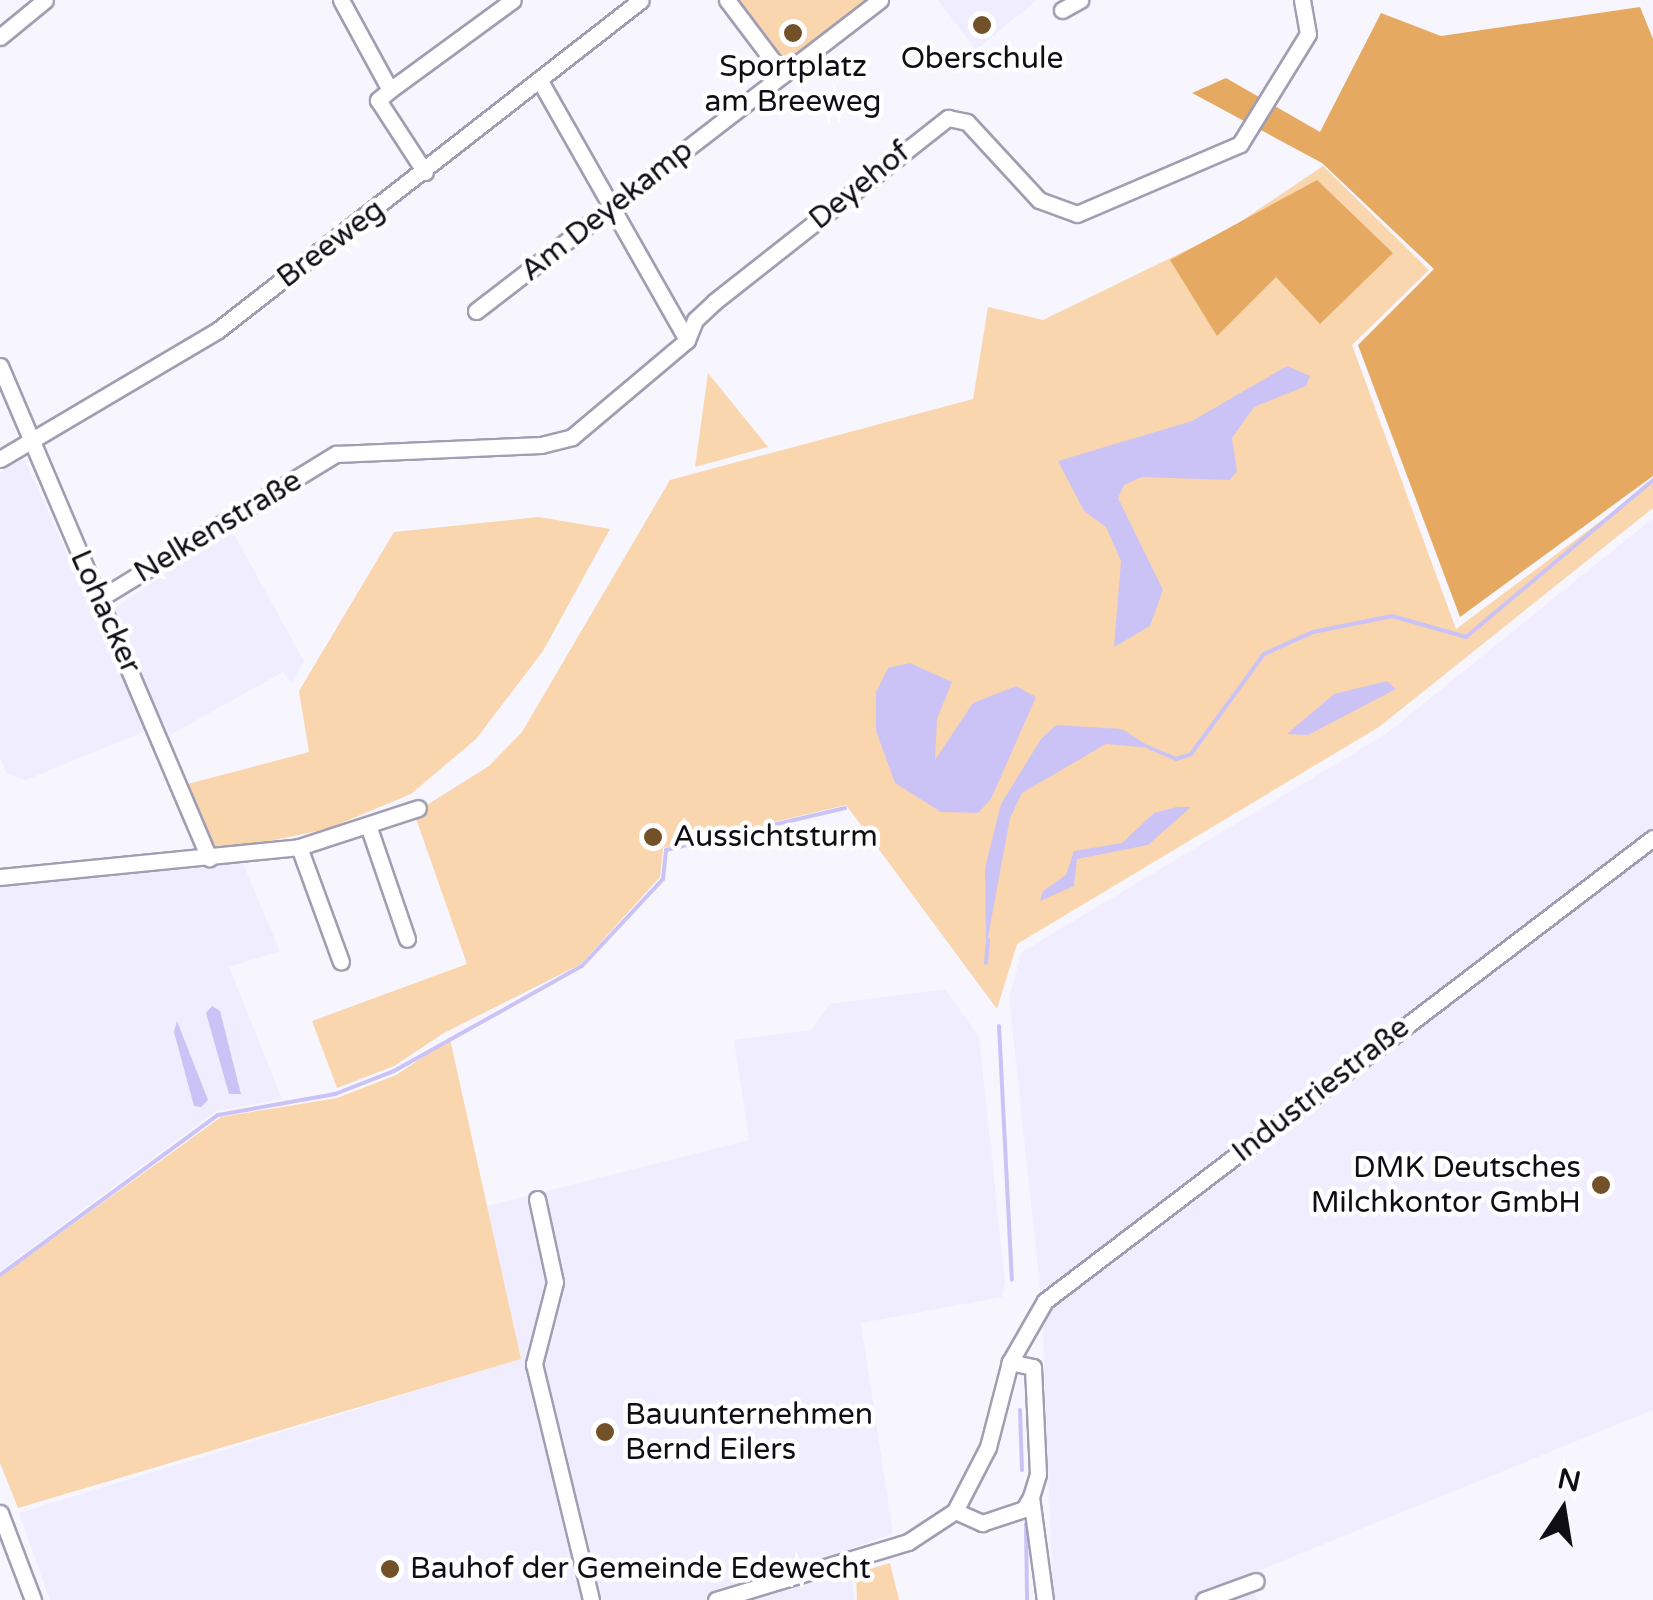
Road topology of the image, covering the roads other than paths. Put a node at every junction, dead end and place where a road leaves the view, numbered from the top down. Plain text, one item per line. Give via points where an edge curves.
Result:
1 (44, 0) edge
2 (342, 0) edge
3 (513, 0) edge
4 (641, 0) edge
5 (727, 0) edge
6 (880, 0) edge
7 (1080, 0) edge
8 (1302, 0) edge
9 (1062, 10) dead end
10 (0, 37) edge
11 (783, 74) junction
12 (540, 81) junction
13 (390, 90) junction
14 (425, 172) junction
15 (613, 208) junction
16 (476, 311) dead end
17 (687, 340) junction
18 (0, 366) edge
19 (30, 440) junction
20 (336, 454) joint
21 (0, 459) edge
22 (100, 599) junction
23 (418, 808) dead end
24 (369, 828) junction
25 (1653, 838) edge
26 (299, 846) junction
27 (209, 858) junction
28 (0, 877) edge
29 (406, 939) dead end
30 (340, 962) dead end
31 (537, 1200) dead end
32 (1010, 1362) junction
33 (1031, 1497) junction
34 (955, 1511) junction
35 (0, 1513) edge
36 (1256, 1581) dead end
37 (33, 1600) edge
38 (591, 1600) edge
39 (716, 1600) edge
40 (1045, 1600) edge
41 (1204, 1600) edge

1 - 10 street
2 - 13 street
3 - 13 street
4 - 12 street, Breeweg
5 - 11 street
6 - 11 street, Am Deyekamp
7 - 9 street
8 - 17 street, Deyehof via 1308,34 1240,144 1077,214 1039,200 967,122 948,118 714,302
11 - 15 street, Am Deyekamp
12 - 14 street, Breeweg
12 - 15 street
13 - 14 street via 378,100
14 - 19 street, Breeweg via 218,330
15 - 16 street, Am Deyekamp
15 - 17 street
17 - 20 street, Deyehof via 572,436 541,445
18 - 19 street, Lohacker
19 - 21 street, Breeweg
19 - 22 street, Lohacker
20 - 22 street, Nelkenstraße
22 - 27 street, Lohacker
23 - 24 street
24 - 26 street
24 - 29 street
25 - 32 street, Industriestraße via 1060,1288 1029,1324
26 - 27 street
26 - 30 street
27 - 28 street
31 - 38 street via 555,1282 534,1364
32 - 33 street via 1033,1367 1038,1474
32 - 34 street, Industriestraße via 988,1447
33 - 34 street via 1024,1509 982,1522
33 - 40 street
34 - 39 street, Industriestraße via 908,1542
35 - 37 street
36 - 41 street

